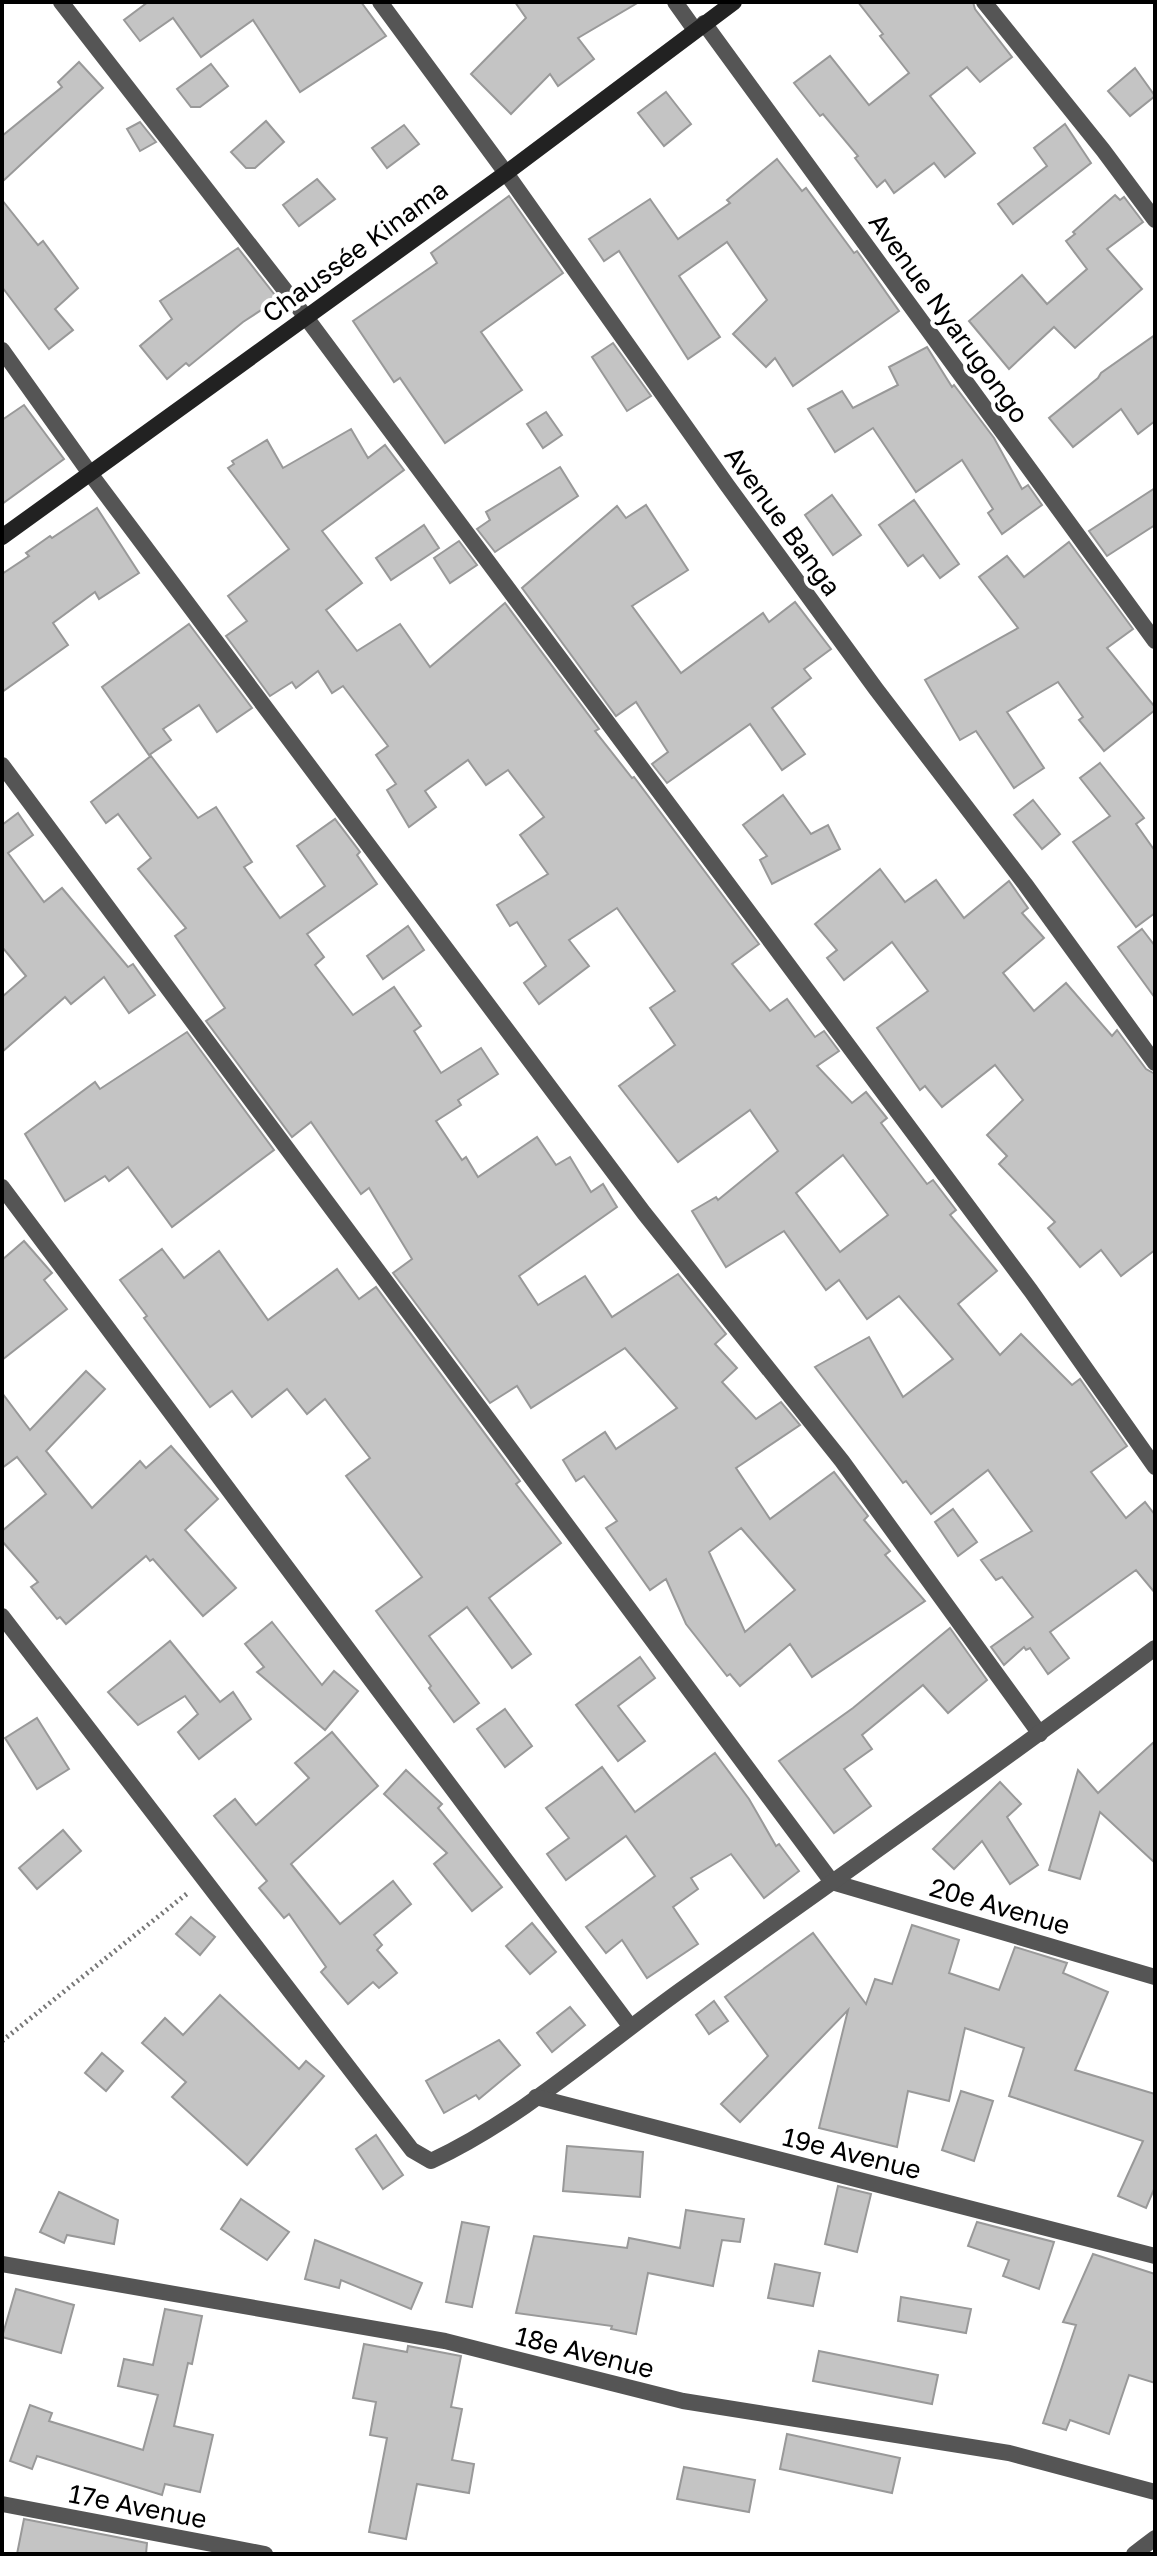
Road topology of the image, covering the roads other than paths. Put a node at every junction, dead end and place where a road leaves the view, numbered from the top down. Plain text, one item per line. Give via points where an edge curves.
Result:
1 (61, 2) edge
2 (380, 2) edge
3 (675, 2) edge
4 (734, 2) edge
5 (984, 2) edge
6 (700, 27) junction
7 (506, 173) junction
8 (1155, 220) edge
9 (305, 316) junction
10 (2, 350) edge
11 (89, 472) junction
12 (2, 537) edge
13 (1155, 641) edge
14 (2, 765) edge
15 (1155, 1063) edge
16 (2, 1187) edge
17 (1155, 1467) edge
18 (2, 1616) edge
19 (1155, 1648) edge
20 (1040, 1734) junction
21 (832, 1882) junction
22 (1155, 1977) edge
23 (630, 2026) junction
24 (536, 2097) junction
25 (1155, 2256) edge
26 (2, 2264) edge
27 (1155, 2492) edge
28 (2, 2504) edge
29 (265, 2554) edge

1 - 9 street
2 - 7 street, Avenue Banga
3 - 6 street, Avenue Nyarugongo
4 - 6 street, Chaussée Kinama
5 - 8 street
6 - 7 street, Chaussée Kinama
6 - 13 street, Avenue Nyarugongo
7 - 9 street, Chaussée Kinama
7 - 15 street, Avenue Banga via 727,485
9 - 11 street, Chaussée Kinama
9 - 17 street via 1031,1291
10 - 11 street
11 - 12 street, Chaussée Kinama
11 - 20 street via 644,1213 842,1461
14 - 21 street
16 - 23 street
18 - 24 street via 412,2150 431,2161
19 - 20 street
20 - 21 street
21 - 22 street, 20e Avenue
21 - 23 street
23 - 24 street
24 - 25 street, 19e Avenue
26 - 27 street, 18e Avenue via 445,2341 683,2401 1009,2453
28 - 29 street, 17e Avenue

